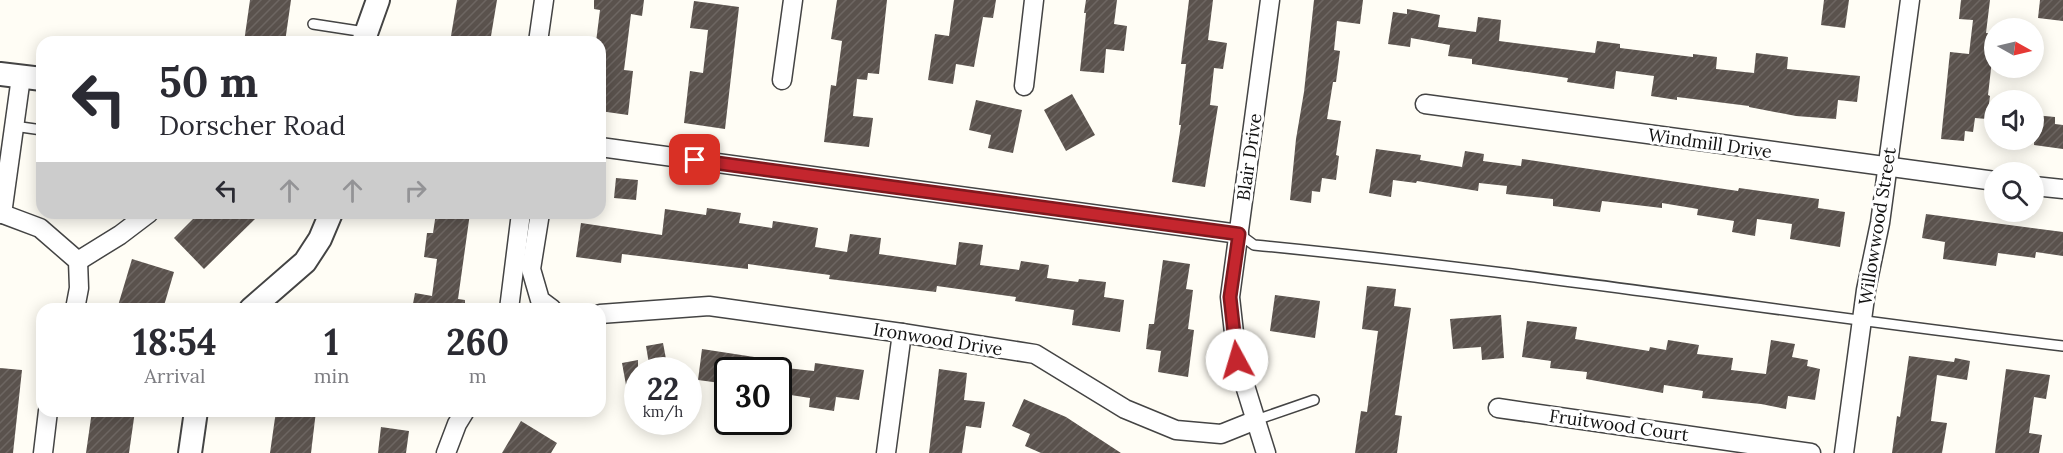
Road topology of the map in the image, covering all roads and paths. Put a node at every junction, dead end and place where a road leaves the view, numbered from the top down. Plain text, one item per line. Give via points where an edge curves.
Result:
1 (378, 0) edge
2 (544, 0) edge
3 (792, 0) edge
4 (1034, 0) edge
5 (1270, 0) edge
6 (1910, 0) edge
7 (313, 24) dead end
8 (360, 36) edge
9 (364, 36) edge
10 (539, 36) edge
11 (21, 77) edge
12 (782, 80) dead end
13 (1024, 86) dead end
14 (1425, 104) dead end
15 (14, 126) junction
16 (36, 129) edge
17 (606, 148) edge
18 (1888, 167) junction
19 (1984, 180) edge
20 (2044, 187) edge
21 (2063, 189) edge
22 (1, 214) edge
23 (141, 219) edge
24 (328, 219) edge
25 (520, 219) edge
26 (539, 219) edge
27 (1239, 234) junction
28 (78, 261) junction
29 (76, 303) edge
30 (258, 303) edge
31 (510, 303) edge
32 (544, 303) edge
33 (606, 315) edge
34 (1862, 322) junction
35 (902, 333) junction
36 (2063, 346) edge
37 (1314, 400) dead end
38 (1498, 408) dead end
39 (47, 417) edge
40 (195, 417) edge
41 (461, 417) edge
42 (1256, 420) junction
43 (43, 453) edge
44 (190, 453) edge
45 (447, 453) edge
46 (886, 453) edge
47 (1266, 453) edge
48 (1811, 453) edge
49 (1844, 453) edge

1 - 9 street
2 - 10 street
3 - 12 street
4 - 13 street
5 - 27 street, Blair Drive
6 - 18 street, Willowwood Street
7 - 8 lane
11 - 15 street
14 - 18 street, Windmill Drive
15 - 16 lane
15 - 22 street
17 - 27 street
18 - 19 street, Windmill Drive
18 - 34 street, Willowwood Street
20 - 21 street
22 - 28 street via 40,228
23 - 28 street
24 - 30 street via 304,262
25 - 31 street
26 - 32 street via 531,269
27 - 34 lane via 1254,245
27 - 42 street, Blair Drive via 1230,297 1237,360
28 - 29 street
33 - 35 street, Ironwood Drive via 709,306
34 - 36 lane
34 - 49 street, Willowwood Street
35 - 42 street, Ironwood Drive via 1035,354 1125,409 1176,430 1221,434
35 - 46 street
37 - 42 lane
38 - 48 street, Fruitwood Court
39 - 43 street
40 - 44 street
41 - 45 street
42 - 47 street, Blair Drive

